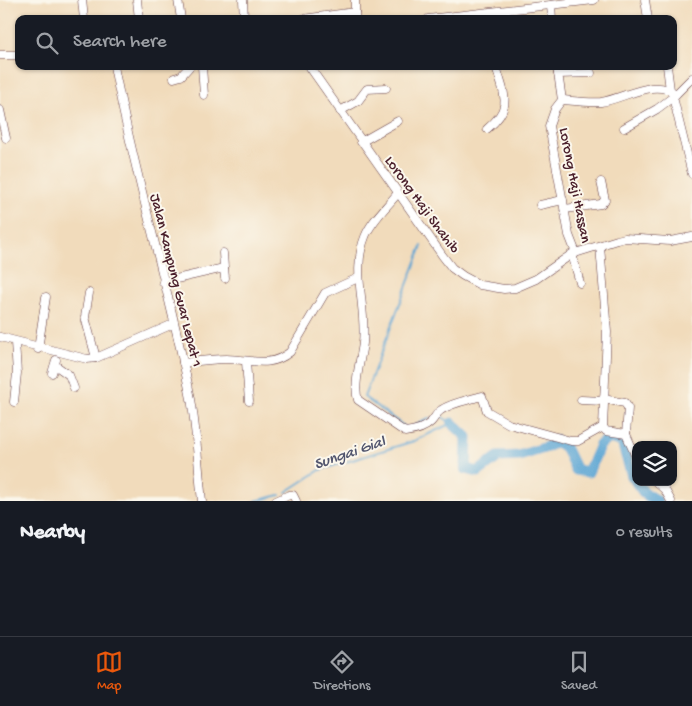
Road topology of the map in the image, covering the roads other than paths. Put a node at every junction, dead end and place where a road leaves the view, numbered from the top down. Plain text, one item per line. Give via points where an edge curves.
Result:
1 (82, 0) edge
2 (137, 0) edge
3 (178, 0) edge
4 (244, 0) edge
5 (355, 0) edge
6 (594, 0) edge
7 (645, 0) edge
8 (551, 5) junction
9 (84, 15) edge
10 (138, 15) edge
11 (180, 15) edge
12 (244, 15) edge
13 (355, 15) edge
14 (489, 15) edge
15 (552, 15) edge
16 (647, 15) edge
17 (15, 54) edge
18 (0, 55) edge
19 (115, 70) edge
20 (187, 70) edge
21 (202, 70) edge
22 (312, 70) edge
23 (497, 70) edge
24 (557, 70) edge
25 (668, 70) edge
26 (591, 73) dead end
27 (174, 78) dead end
28 (692, 78) edge
29 (386, 88) dead end
30 (673, 94) junction
31 (204, 95) dead end
32 (562, 100) junction
33 (0, 110) edge
34 (340, 111) junction
35 (398, 121) dead end
36 (624, 128) dead end
37 (488, 129) dead end
38 (6, 138) dead end
39 (361, 142) junction
40 (692, 174) edge
41 (601, 182) dead end
42 (398, 194) junction
43 (563, 200) junction
44 (540, 206) dead end
45 (565, 209) junction
46 (692, 237) edge
47 (600, 246) junction
48 (223, 253) dead end
49 (574, 253) junction
50 (224, 268) junction
51 (225, 278) dead end
52 (358, 278) junction
53 (163, 282) junction
54 (580, 283) dead end
55 (88, 293) dead end
56 (46, 296) dead end
57 (173, 324) junction
58 (0, 337) edge
59 (16, 342) junction
60 (38, 348) junction
61 (57, 354) junction
62 (96, 358) junction
63 (246, 362) junction
64 (183, 363) junction
65 (55, 364) junction
66 (52, 373) dead end
67 (74, 388) dead end
68 (580, 400) dead end
69 (603, 400) junction
70 (249, 401) dead end
71 (14, 402) dead end
72 (603, 427) junction
73 (626, 434) junction
74 (632, 448) edge
75 (660, 486) edge
76 (202, 501) edge
77 (276, 501) edge
78 (296, 501) edge
79 (671, 501) edge

1 - 9 street
2 - 10 street
3 - 11 street
4 - 12 street
5 - 13 street
6 - 8 street
7 - 16 street
8 - 14 street
8 - 15 street
17 - 18 street
19 - 53 street, Jalan Kampung Guar Lepat 1
20 - 27 street via 182,76
21 - 31 street
22 - 34 street, Lorong Haji Shahib
23 - 37 street via 506,105
24 - 26 street
24 - 32 street
25 - 30 street
28 - 30 street
29 - 34 street via 367,89 358,101
30 - 32 street via 636,90 620,98 599,102
30 - 36 street via 657,109
30 - 40 street
32 - 43 street, Lorong Haji Hassan via 549,126
33 - 38 street
34 - 39 street, Lorong Haji Shahib
35 - 39 street
39 - 42 street, Lorong Haji Shahib
41 - 45 street via 605,200 602,204
42 - 49 street, Lorong Haji Shahib via 452,268 480,285 504,289 527,284
42 - 52 street via 366,234 360,253
43 - 44 street
43 - 45 street, Lorong Haji Hassan
45 - 49 street, Lorong Haji Hassan
46 - 47 street, Lorong Haji Shahib via 670,241 625,238
47 - 49 street, Lorong Haji Shahib
47 - 69 street via 607,332
48 - 50 street
49 - 54 street, Lorong Haji Hassan
50 - 51 street
50 - 53 street
52 - 63 street via 325,293 290,352 282,359 260,364
52 - 72 street via 364,326 355,389 358,400 405,432 431,423 437,413 449,406 482,396 488,411 509,424 571,441 578,441
53 - 57 street, Jalan Kampung Guar Lepat 1
55 - 62 street via 85,317
56 - 60 street
57 - 62 street
57 - 64 street, Jalan Kampung Guar Lepat 1
58 - 59 street
59 - 60 street
59 - 71 street
60 - 61 street
61 - 62 street
61 - 65 street
63 - 64 street via 227,359
63 - 70 street
64 - 76 street, Jalan Kampung Guar Lepat 1 via 195,428
65 - 66 street
65 - 67 street via 69,375
68 - 69 street
69 - 72 street
69 - 73 street via 625,403 628,408
72 - 73 street via 606,431
73 - 74 street
75 - 79 street
77 - 78 street via 289,494

